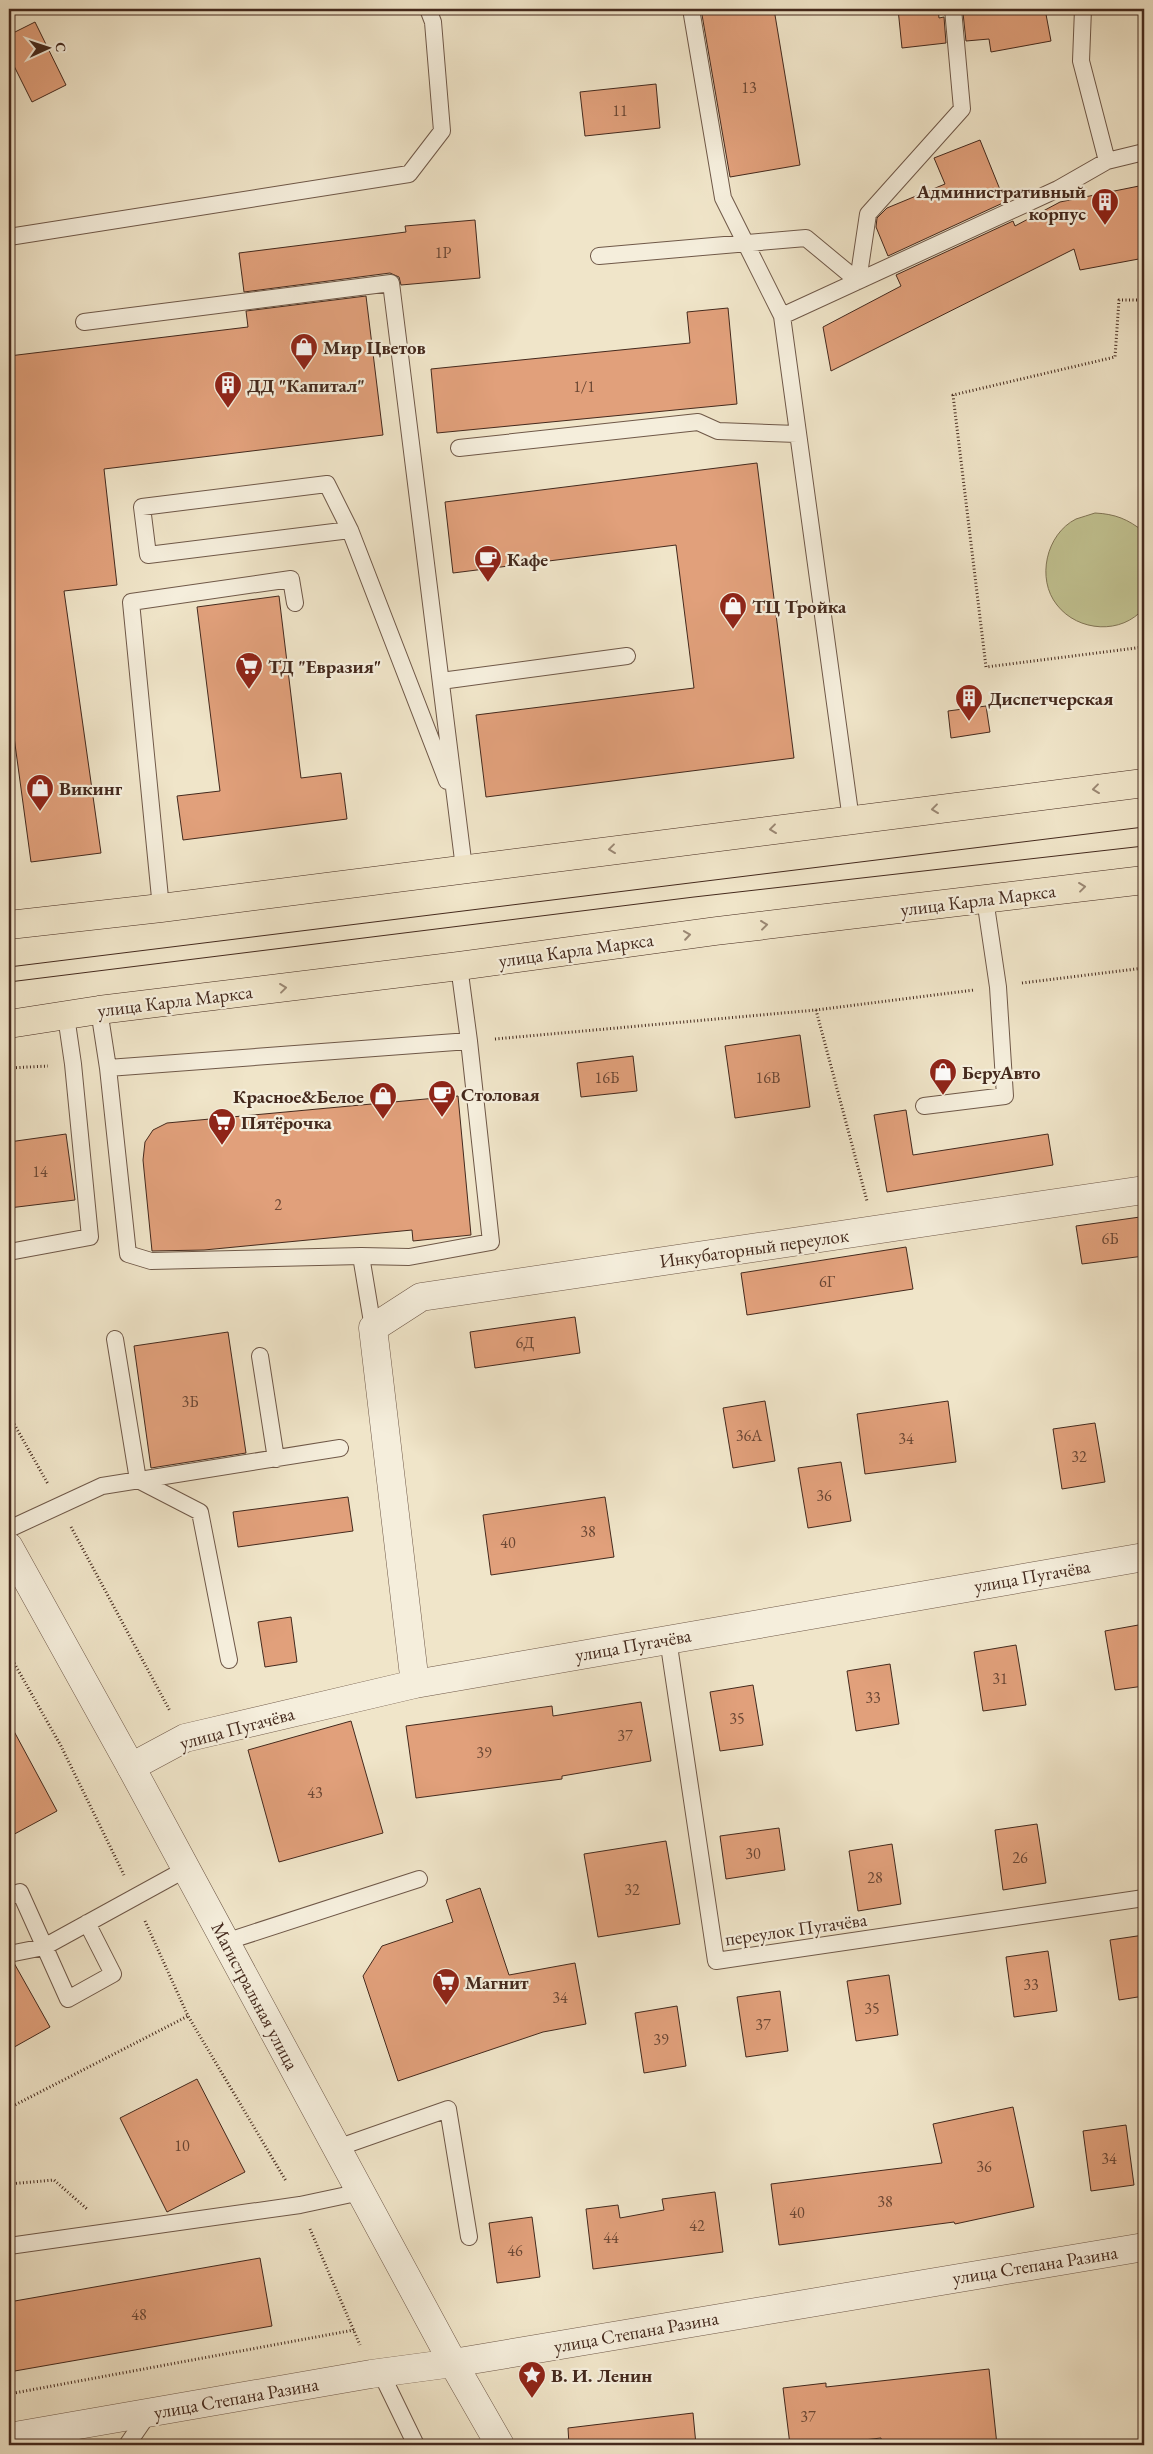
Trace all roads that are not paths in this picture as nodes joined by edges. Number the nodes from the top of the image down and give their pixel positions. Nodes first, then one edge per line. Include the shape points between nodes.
1 (428, 9) edge
2 (690, 9) edge
3 (953, 9) edge
4 (1083, 9) edge
5 (1144, 152) edge
6 (1107, 161) junction
7 (9, 237) edge
8 (745, 244) junction
9 (599, 256) dead end
10 (858, 281) junction
11 (782, 316) junction
12 (84, 322) dead end
13 (797, 434) junction
14 (459, 448) dead end
15 (350, 530) junction
16 (295, 603) dead end
17 (627, 656) dead end
18 (441, 681) junction
19 (1144, 783) edge
20 (456, 804) junction
21 (851, 820) junction
22 (464, 868) junction
23 (1144, 880) edge
24 (985, 899) junction
25 (161, 908) junction
26 (9, 925) edge
27 (459, 966) junction
28 (99, 1010) junction
29 (66, 1016) junction
30 (9, 1024) edge
31 (470, 1041) junction
32 (108, 1068) junction
33 (924, 1106) dead end
34 (1144, 1190) edge
35 (9, 1252) edge
36 (361, 1256) junction
37 (373, 1328) junction
38 (115, 1339) dead end
39 (260, 1356) dead end
40 (340, 1448) dead end
41 (276, 1458) junction
42 (138, 1480) junction
43 (9, 1529) edge
44 (9, 1546) edge
45 (1144, 1557) edge
46 (668, 1639) junction
47 (229, 1660) dead end
48 (415, 1684) junction
49 (131, 1767) junction
50 (186, 1869) junction
51 (419, 1879) dead end
52 (9, 1896) edge
53 (1144, 1898) edge
54 (87, 1923) junction
55 (225, 1942) junction
56 (44, 1947) junction
57 (9, 1954) edge
58 (337, 2148) junction
59 (361, 2192) junction
60 (469, 2237) dead end
61 (9, 2246) edge
62 (1144, 2247) edge
63 (453, 2363) junction
64 (376, 2374) junction
65 (149, 2413) junction
66 (9, 2437) edge
67 (127, 2445) edge
68 (416, 2445) edge
69 (500, 2445) edge

1 - 7 lane via 433,22 442,131 409,174
2 - 8 lane via 723,198
3 - 10 lane via 962,109 868,214
4 - 6 lane via 1082,61
5 - 6 lane
6 - 10 lane via 1058,190
8 - 9 lane
8 - 10 lane via 806,238
8 - 11 lane
10 - 11 lane
11 - 13 lane
12 - 18 lane via 391,283
13 - 14 lane via 718,431 698,422
13 - 21 lane
15 - 15 lane via 327,484 142,507 148,555
15 - 20 lane
16 - 25 lane via 291,579 131,602
17 - 18 lane
18 - 20 lane
19 -> 21 main road
20 - 22 lane
21 -> 22 main road
22 - 25 main road
24 -> 23 main road, улица Карла Маркса
27 -> 24 main road, улица Карла Маркса via 706,932
24 - 33 lane via 998,986 1005,1096
25 - 26 main road
28 -> 27 main road, улица Карла Маркса
27 - 31 lane
28 - 29 main road, улица Карла Маркса
28 - 32 lane
29 - 30 main road, улица Карла Маркса
29 - 35 lane via 90,1237
31 - 32 lane
31 - 36 lane via 491,1242 408,1257
32 - 36 lane via 128,1254 151,1261
34 - 37 street, Инкубаторный переулок via 421,1297
36 - 37 lane
37 - 48 street
38 - 42 lane
39 - 41 lane
40 - 41 lane
41 - 42 lane
42 - 43 lane via 102,1486
42 - 47 lane via 200,1512
44 - 49 street, Магистральная улица
45 - 46 street, улица Пугачёва
46 - 48 street, улица Пугачёва
46 - 53 lane, переулок Пугачёва via 716,1961
48 - 49 street, улица Пугачёва via 185,1738
49 - 50 street, Магистральная улица
50 - 54 lane
50 - 55 street, Магистральная улица
51 - 55 lane
52 - 56 lane via 20,1892
54 - 56 lane
54 - 56 lane via 112,1974 68,1999
55 - 58 street, Магистральная улица
56 - 57 lane
58 - 59 street, Магистральная улица
58 - 60 lane via 448,2109
59 - 61 lane via 300,2206
59 - 63 street, Магистральная улица
62 - 63 street, улица Степана Разина
63 - 64 street, улица Степана Разина
63 - 69 street, Магистральная улица
64 - 65 street, улица Степана Разина
64 - 68 lane
65 - 66 street, улица Степана Разина
65 - 67 lane

